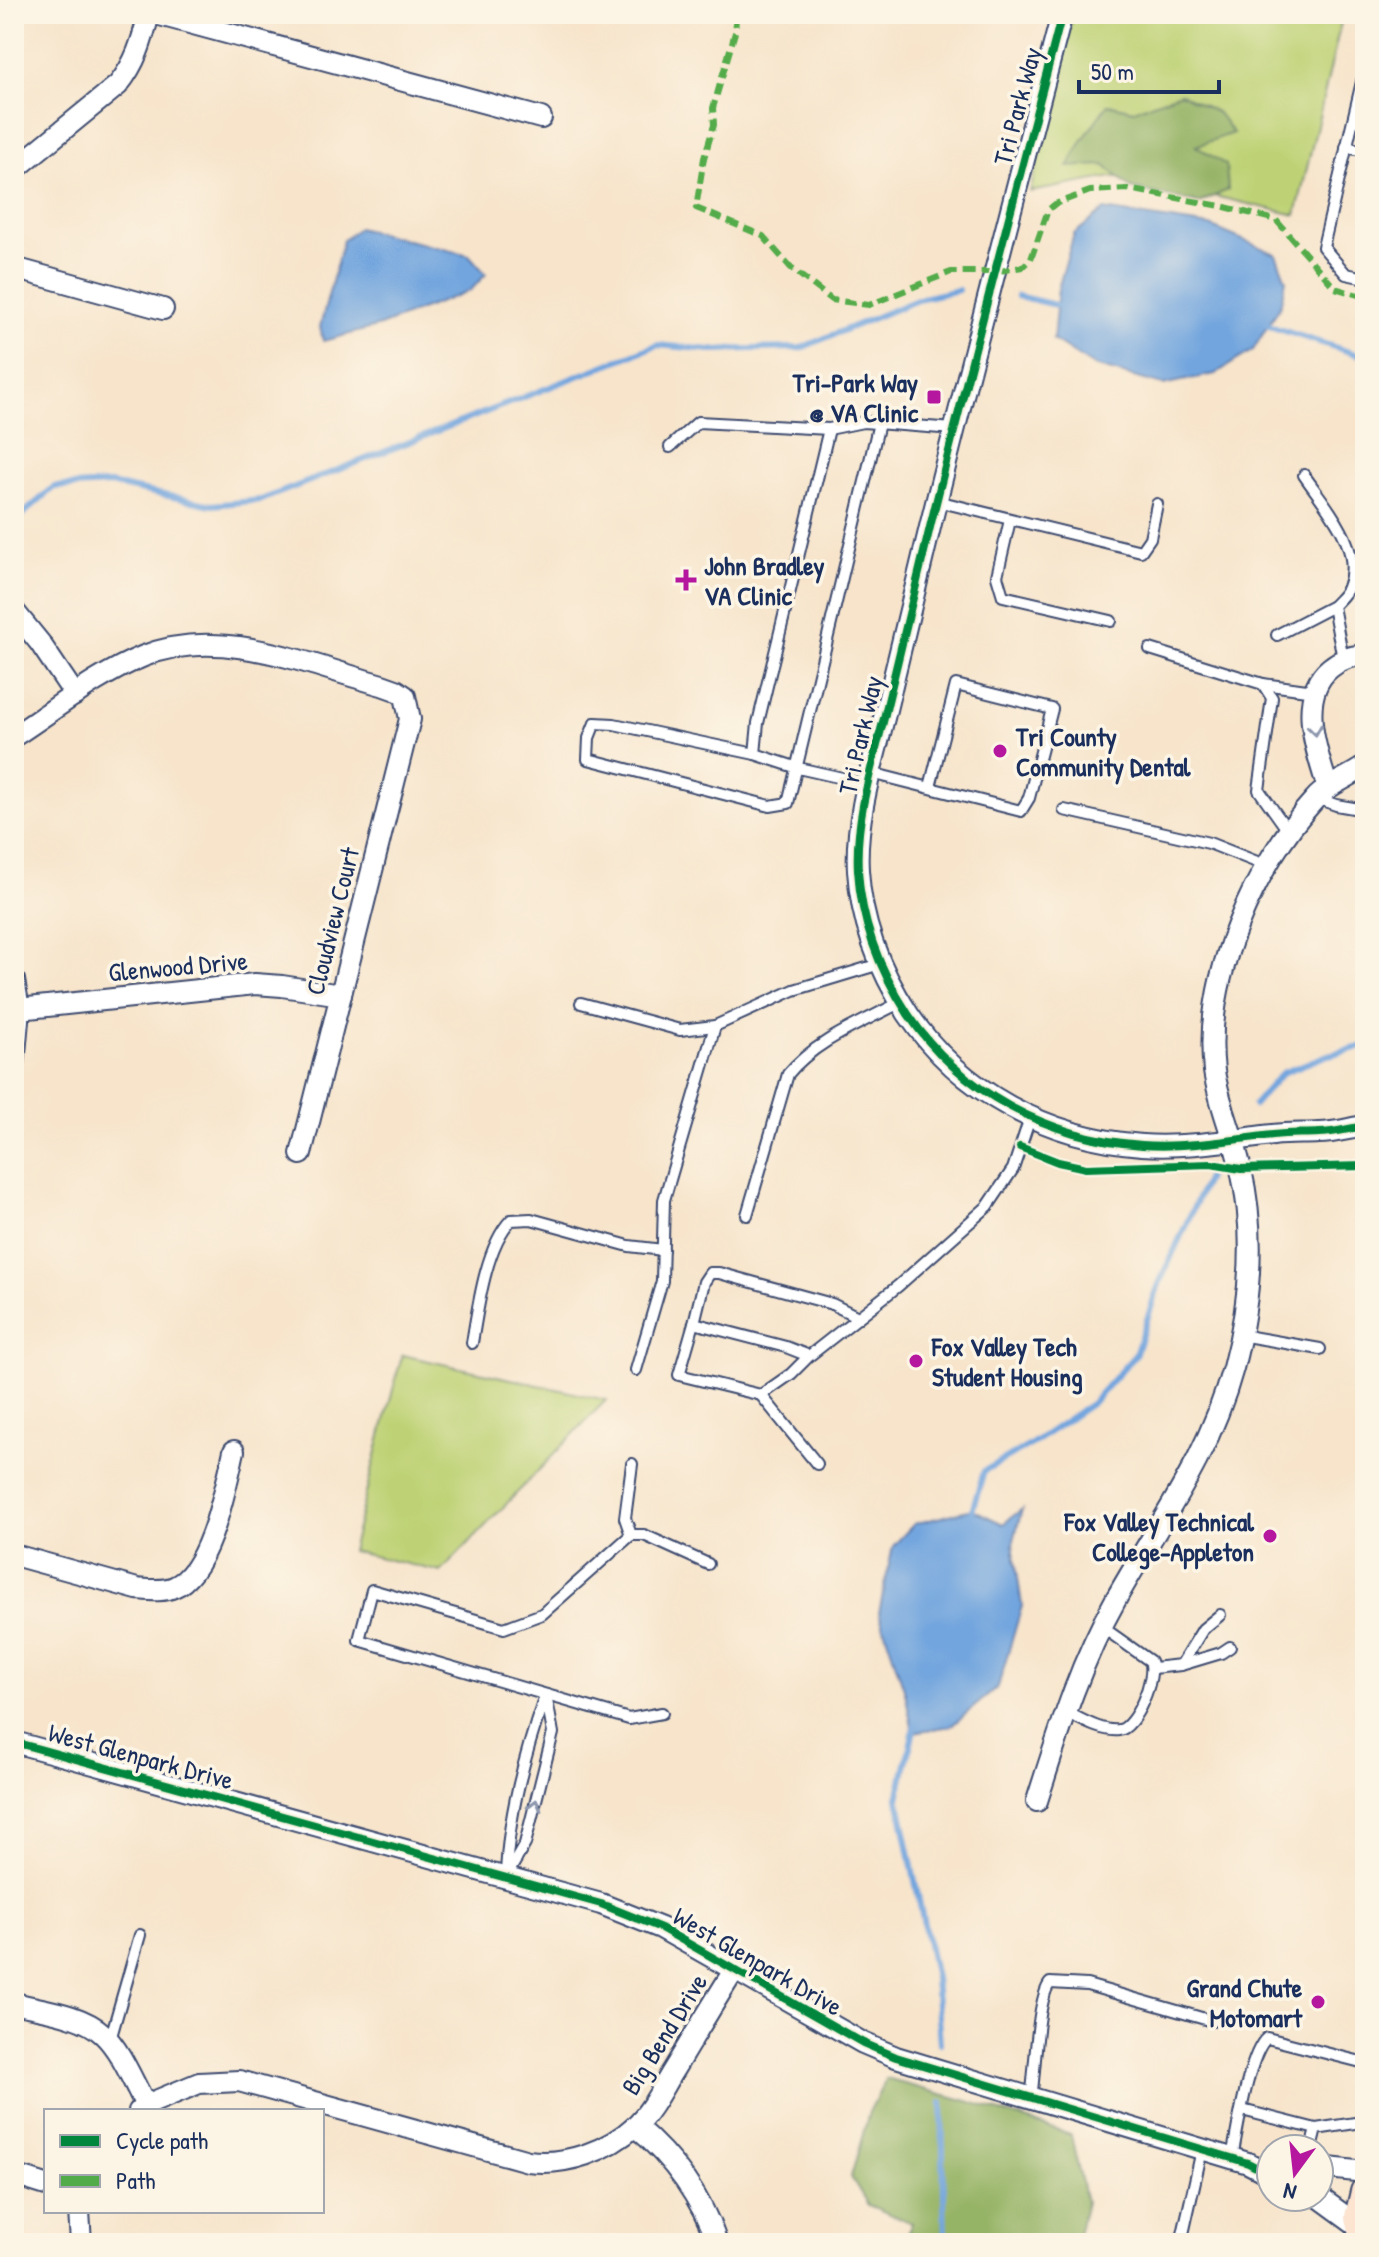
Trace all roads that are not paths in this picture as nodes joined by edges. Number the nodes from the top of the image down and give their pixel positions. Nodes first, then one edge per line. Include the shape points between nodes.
1 (149, 14) edge
2 (156, 14) edge
3 (1062, 14) edge
4 (1365, 69) edge
5 (541, 118) dead end
6 (1346, 147) junction
7 (1365, 151) edge
8 (14, 170) edge
9 (14, 268) edge
10 (1365, 278) edge
11 (163, 309) dead end
12 (879, 423) junction
13 (829, 429) junction
14 (954, 429) junction
15 (670, 447) dead end
16 (1304, 475) dead end
17 (937, 501) junction
18 (1157, 504) dead end
19 (1010, 520) junction
20 (1333, 606) junction
21 (14, 611) edge
22 (1111, 621) dead end
23 (1277, 635) dead end
24 (1150, 649) dead end
25 (1365, 656) edge
26 (1343, 659) junction
27 (1263, 684) junction
28 (1314, 691) junction
29 (75, 695) junction
30 (14, 736) edge
31 (755, 754) junction
32 (1365, 766) edge
33 (798, 768) junction
34 (870, 778) junction
35 (930, 787) junction
36 (1322, 793) junction
37 (1064, 810) dead end
38 (1365, 810) edge
39 (1289, 832) junction
40 (1267, 866) junction
41 (880, 964) junction
42 (14, 980) edge
43 (341, 995) junction
44 (901, 1002) junction
45 (581, 1003) dead end
46 (19, 1009) junction
47 (715, 1026) junction
48 (14, 1065) edge
49 (1030, 1118) junction
50 (1365, 1126) edge
51 (1324, 1133) junction
52 (1232, 1140) junction
53 (1365, 1142) edge
54 (301, 1154) dead end
55 (747, 1215) dead end
56 (663, 1250) junction
57 (858, 1317) junction
58 (694, 1323) junction
59 (1240, 1335) junction
60 (472, 1343) dead end
61 (1320, 1349) dead end
62 (809, 1356) junction
63 (636, 1370) dead end
64 (761, 1395) junction
65 (234, 1451) dead end
66 (632, 1464) dead end
67 (817, 1464) dead end
68 (631, 1535) junction
69 (14, 1555) edge
70 (708, 1564) dead end
71 (1220, 1615) dead end
72 (1102, 1627) junction
73 (1230, 1647) dead end
74 (1181, 1665) junction
75 (1153, 1668) junction
76 (546, 1695) junction
77 (1066, 1712) junction
78 (662, 1713) dead end
79 (14, 1742) edge
80 (1037, 1801) dead end
81 (506, 1877) junction
82 (140, 1935) dead end
83 (735, 1969) junction
84 (14, 2003) edge
85 (1212, 2021) dead end
86 (110, 2042) junction
87 (1365, 2063) edge
88 (1031, 2099) junction
89 (143, 2108) edge
90 (1242, 2110) junction
91 (1365, 2118) edge
92 (635, 2126) junction
93 (1316, 2129) junction
94 (1315, 2133) edge
95 (1202, 2150) junction
96 (1240, 2160) junction
97 (1255, 2161) edge
98 (1255, 2167) edge
99 (1335, 2169) edge
100 (1365, 2172) edge
101 (14, 2175) edge
102 (44, 2184) edge
103 (1365, 2192) edge
104 (1335, 2212) edge
105 (79, 2213) edge
106 (1363, 2237) edge
107 (81, 2243) edge
108 (717, 2243) edge
109 (1181, 2243) edge

1 - 8 street via 139,54 118,85
2 - 5 street
3 - 14 street, Tri Park Way
4 - 6 lane
6 - 7 lane
6 - 10 lane via 1323,247 1346,274
9 - 11 street
12 - 13 lane
12 - 14 lane
12 - 33 lane
13 - 15 lane via 698,422
13 - 31 lane
14 - 17 street, Tri Park Way
16 - 20 lane via 1348,547 1348,590
17 - 19 lane
17 - 34 street, Tri Park Way
18 - 19 lane via 1150,538 1141,551
19 - 22 lane via 997,576 1003,596
20 - 23 lane
20 - 26 lane
21 - 29 street
24 - 27 lane
25 - 26 street
26 - 28 street via 1322,675
27 - 28 lane
27 - 39 lane via 1272,698 1259,790
28 -> 36 street
29 - 30 street
29 - 43 street, Cloudview Court via 145,656 217,645 382,685 407,701 410,719
31 - 33 lane
31 - 33 lane via 595,723 588,759 770,806 788,803
32 - 36 street
33 - 34 lane
34 - 35 lane
34 - 41 street, Tri Park Way via 858,869 864,913
35 - 35 lane via 1021,811 1052,709 956,685
36 - 38 lane via 1336,805
36 - 39 street
37 - 40 lane via 1209,843
39 - 40 street
40 - 52 street via 1243,913 1217,1002 1214,1066
41 - 44 street, Tri Park Way
41 - 47 lane via 794,990
42 - 46 street
43 - 46 street, Glenwood Drive via 255,984
43 - 54 street, Cloudview Court
44 - 49 street, Tri Park Way via 951,1066
44 - 55 lane via 829,1040 801,1058 788,1074
45 - 47 lane via 680,1030
46 - 48 street
47 - 56 lane via 664,1200
49 - 52 street, Tri Park Way via 1095,1138 1142,1145
49 - 57 lane via 1013,1169 988,1206
50 - 51 street, Tri Park Way
51 - 52 street, Tri Park Way
51 - 53 street, Tri Park Way
52 - 59 street via 1250,1245
56 - 60 lane via 531,1219 511,1220 500,1231
56 - 63 lane via 662,1281
57 - 58 lane via 832,1304 710,1273
57 - 62 lane
58 - 62 lane
58 - 64 lane via 679,1375
59 - 61 lane
59 - 72 street via 1202,1454
62 - 64 lane
64 - 67 lane
65 - 69 street via 205,1550 197,1567 175,1587 137,1589
66 - 68 lane via 625,1518
68 - 70 lane via 644,1535
68 - 76 lane via 542,1614 504,1628 372,1590 359,1640
71 - 74 lane via 1203,1629
72 - 75 lane
72 - 77 street
73 - 74 lane
74 - 75 lane
75 - 77 lane via 1131,1724 1122,1730
76 - 78 lane via 629,1719
76 - 81 lane via 507,1838
81 -> 76 lane via 525,1844 553,1733
77 - 80 street
79 - 81 street, West Glenpark Drive
81 - 83 street, West Glenpark Drive via 632,1915
82 - 86 lane
83 - 88 street, West Glenpark Drive via 874,2048
83 - 92 street, Big Bend Drive
84 - 86 street via 92,2026
85 - 88 lane via 1087,1985 1050,1983 1044,1989
86 - 89 street
87 - 90 lane via 1267,2038 1253,2060
88 - 95 street, West Glenpark Drive
89 - 92 street via 199,2083 239,2081 547,2164 594,2152
90 - 93 lane
90 - 96 lane
91 - 93 lane
92 - 108 street via 690,2187
93 - 94 lane
95 - 96 street, West Glenpark Drive
95 - 109 lane
96 - 97 street, West Glenpark Drive
96 - 98 street, West Glenpark Drive
99 - 100 street
101 - 102 street
103 - 106 main road via 1360,2206
104 - 106 street
105 - 107 street

